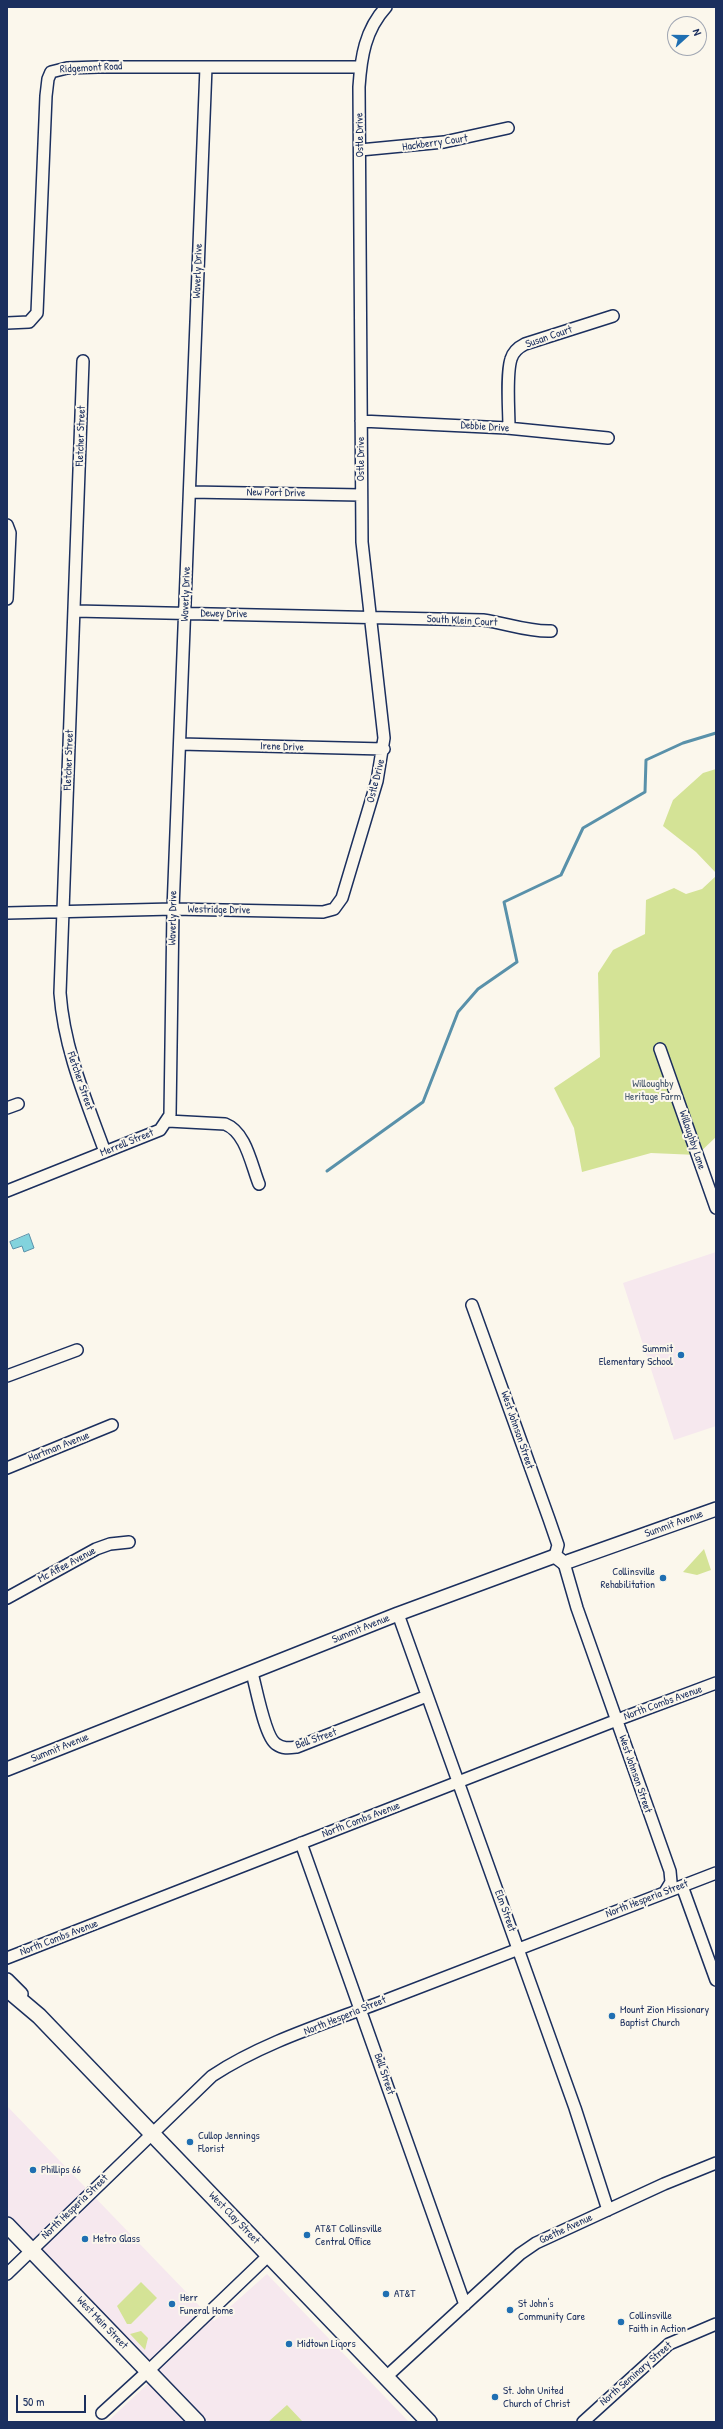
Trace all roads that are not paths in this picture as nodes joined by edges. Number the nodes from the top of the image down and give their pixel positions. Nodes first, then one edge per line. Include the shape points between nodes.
1 (386, 7) edge
2 (206, 67) junction
3 (360, 67) junction
4 (508, 128) dead end
5 (360, 150) junction
6 (613, 316) dead end
7 (7, 323) edge
8 (83, 361) dead end
9 (361, 421) junction
10 (509, 428) junction
11 (608, 438) dead end
12 (190, 492) junction
13 (361, 495) junction
14 (7, 524) edge
15 (7, 599) edge
16 (75, 611) junction
17 (185, 613) junction
18 (372, 617) junction
19 (551, 631) dead end
20 (180, 744) junction
21 (384, 749) junction
22 (173, 909) junction
23 (334, 909) joint
24 (62, 912) junction
25 (7, 913) edge
26 (660, 1049) dead end
27 (18, 1104) dead end
28 (7, 1108) edge
29 (168, 1121) junction
30 (105, 1152) junction
31 (259, 1184) dead end
32 (7, 1190) edge
33 (716, 1208) edge
34 (472, 1305) dead end
35 (77, 1350) dead end
36 (7, 1376) edge
37 (112, 1425) dead end
38 (7, 1468) edge
39 (716, 1508) edge
40 (129, 1542) dead end
41 (560, 1560) junction
42 (7, 1598) edge
43 (398, 1614) junction
44 (252, 1672) junction
45 (716, 1683) edge
46 (427, 1696) junction
47 (617, 1720) junction
48 (8, 1765) edge
49 (459, 1782) junction
50 (301, 1843) junction
51 (716, 1873) edge
52 (682, 1886) junction
53 (665, 1892) junction
54 (519, 1949) junction
55 (7, 1958) edge
56 (7, 1980) edge
57 (716, 1980) edge
58 (7, 1989) edge
59 (361, 2010) junction
60 (39, 2016) junction
61 (152, 2133) junction
62 (716, 2164) edge
63 (608, 2210) junction
64 (7, 2225) edge
65 (31, 2250) junction
66 (269, 2255) junction
67 (7, 2274) edge
68 (465, 2305) junction
69 (716, 2324) edge
70 (148, 2371) junction
71 (386, 2377) junction
72 (102, 2413) dead end
73 (197, 2422) edge
74 (429, 2422) edge
75 (583, 2422) edge

1 - 3 street, Ostle Drive via 371,26
2 - 3 street, Ridgemont Road
2 - 7 street, Ridgemont Road via 98,67 59,69 49,75 37,314 29,322
2 - 12 street, Waverly Drive
3 - 5 street, Ostle Drive
4 - 5 street, Hackberry Court via 444,142
5 - 9 street, Ostle Drive
6 - 10 street, Susan Court via 525,344 514,352 510,369
8 - 16 street, Fletcher Street
9 - 10 street, Debbie Drive
9 - 13 street, Ostle Drive
10 - 11 street, Debbie Drive
12 - 13 street, New Port Drive
12 - 17 street, Waverly Drive
13 - 18 street, Ostle Drive via 362,542
14 - 15 street via 10,533
16 - 17 street, Dewey Drive
16 - 24 street, Fletcher Street
17 - 18 street, Dewey Drive
17 - 20 street, Waverly Drive
18 - 19 street, South Klein Court via 483,620 536,632
18 - 21 street, Ostle Drive via 383,712
20 - 21 street, Irene Drive
20 - 22 street, Waverly Drive
21 - 23 street, Ostle Drive via 342,898
22 - 23 street, Westridge Drive via 311,912
22 - 24 street, Westridge Drive
22 - 29 street, Waverly Drive
24 - 25 street, Westridge Drive
24 - 30 street, Fletcher Street via 60,993 66,1037
26 - 33 street, Willoughby Lane
27 - 28 street
29 - 30 street, Merrell Street via 160,1130
29 - 31 street via 225,1124 232,1127 241,1136
30 - 32 street, Merrell Street
34 - 41 street, West Johnson Street via 558,1545
35 - 36 street
37 - 38 street, Hartman Avenue
39 - 41 street, Summit Avenue
40 - 42 street, Mc Affee Avenue via 96,1549
41 - 43 street, Summit Avenue
41 - 47 street, West Johnson Street
43 - 44 street, Summit Avenue
43 - 46 street, Elm Street
44 - 46 street, Bell Street via 274,1743 285,1748 297,1747
44 - 48 street, Summit Avenue
45 - 47 street, North Combs Avenue
46 - 49 street, Elm Street
47 - 49 street, North Combs Avenue
47 - 53 street, West Johnson Street via 670,1871 671,1882
49 - 50 street, North Combs Avenue
49 - 54 street, Elm Street
50 - 55 street, North Combs Avenue
50 - 59 street, Bell Street
51 - 52 street, North Hesperia Street
52 - 53 street, North Hesperia Street
52 - 57 street
53 - 54 street, North Hesperia Street
54 - 59 street, North Hesperia Street
54 - 63 street, Elm Street via 576,2108
56 - 60 street, West Clay Street
58 - 60 main road, West Clay Street
59 - 61 street, North Hesperia Street via 249,2054 230,2064 212,2076
59 - 68 street, Bell Street
60 - 61 main road, West Clay Street
61 - 65 street, North Hesperia Street
61 - 66 main road, West Clay Street
62 - 63 street, Goethe Avenue
63 - 68 street, Goethe Avenue via 536,2243 520,2254
64 - 65 main road, West Main Street
65 - 67 street, North Hesperia Street
65 - 70 main road, West Main Street
66 - 70 street
66 - 71 main road, West Clay Street
68 - 71 street, Goethe Avenue
69 - 75 street, North Seminary Street via 669,2344
70 - 72 street
70 - 73 main road, West Main Street
71 - 74 main road, West Clay Street

